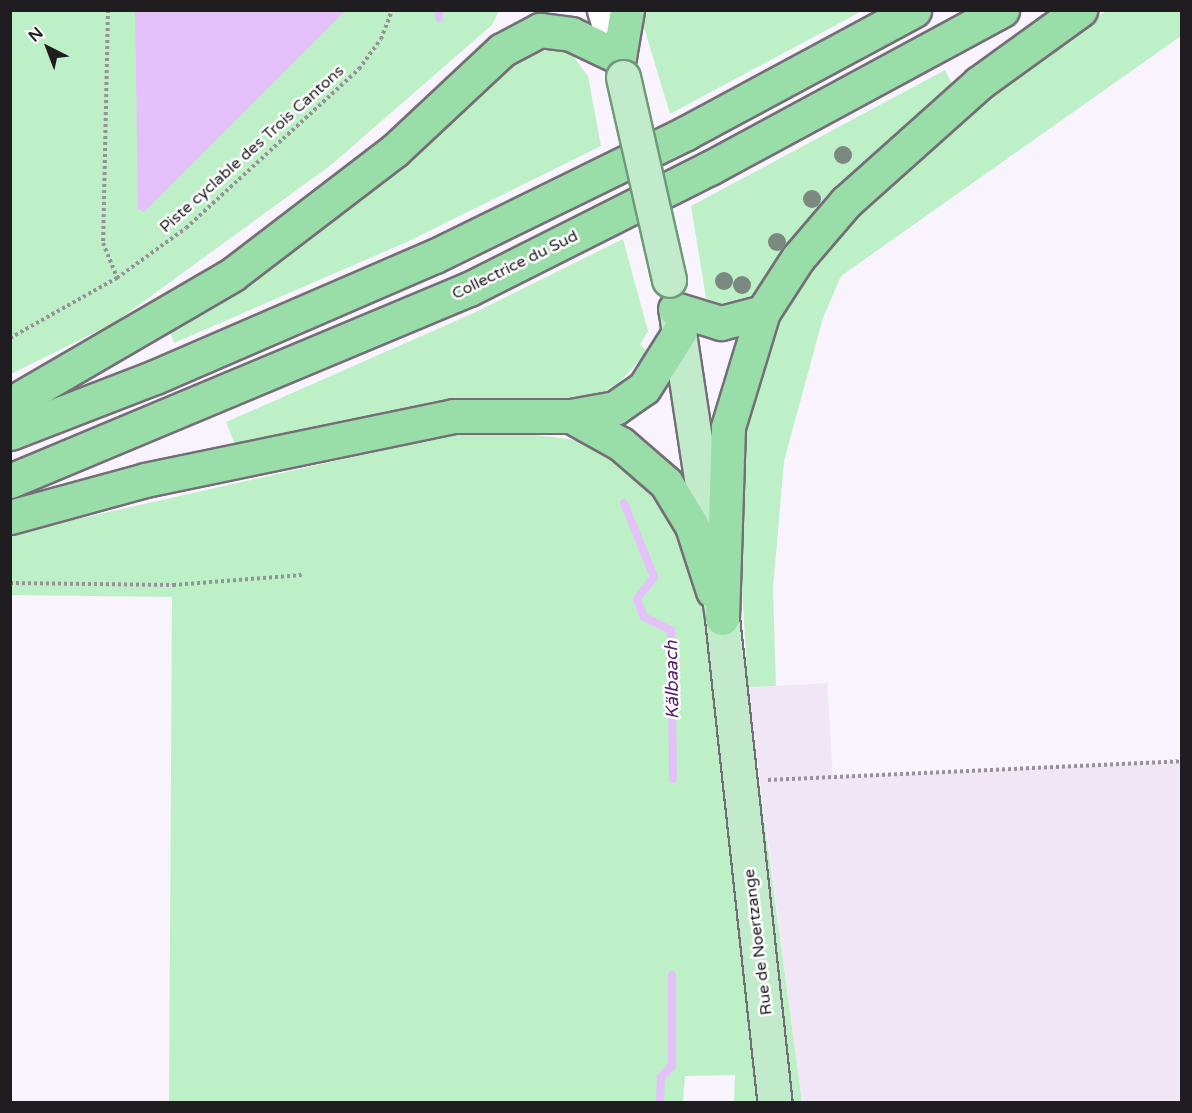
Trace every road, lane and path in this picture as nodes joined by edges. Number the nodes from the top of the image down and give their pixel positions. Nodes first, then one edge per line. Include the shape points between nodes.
1 (108, 10) edge
2 (393, 10) edge
3 (523, 10) edge
4 (604, 10) edge
5 (627, 10) edge
6 (914, 10) edge
7 (1002, 10) edge
8 (1080, 10) edge
9 (502, 50) junction
10 (621, 67) junction
11 (117, 278) junction
12 (675, 306) junction
13 (764, 312) junction
14 (10, 338) edge
15 (10, 404) edge
16 (571, 416) junction
17 (10, 433) edge
18 (10, 481) edge
19 (10, 517) edge
20 (302, 575) dead end
21 (10, 583) edge
22 (722, 618) junction
23 (1182, 761) edge
24 (749, 781) junction
25 (775, 1102) edge

1 - 11 path via 104,243
2 - 11 path, Piste cyclable des Trois Cantons via 381,39 359,69 186,228
3 - 9 highway
4 - 10 main road
5 - 10 highway
6 - 17 highway via 686,133 435,256 155,377
7 - 18 highway, Collectrice du Sud via 710,168 469,289
8 - 13 highway via 979,83 862,187 798,258
9 - 10 highway via 540,30 571,34
9 - 15 highway via 394,151 233,274
10 - 12 main road, Rue de Noertzange, bridge
11 - 14 path, Piste cyclable des Trois Cantons
12 - 13 highway via 721,323
12 - 16 highway via 644,388 615,408
12 - 22 main road, Rue de Noertzange
13 - 22 highway via 728,427
16 - 19 highway via 454,416 145,480
16 - 22 highway via 621,444 666,483 692,526
20 - 21 path via 173,585
22 - 24 main road, Rue de Noertzange
23 - 24 path
24 - 25 main road, Rue de Noertzange

